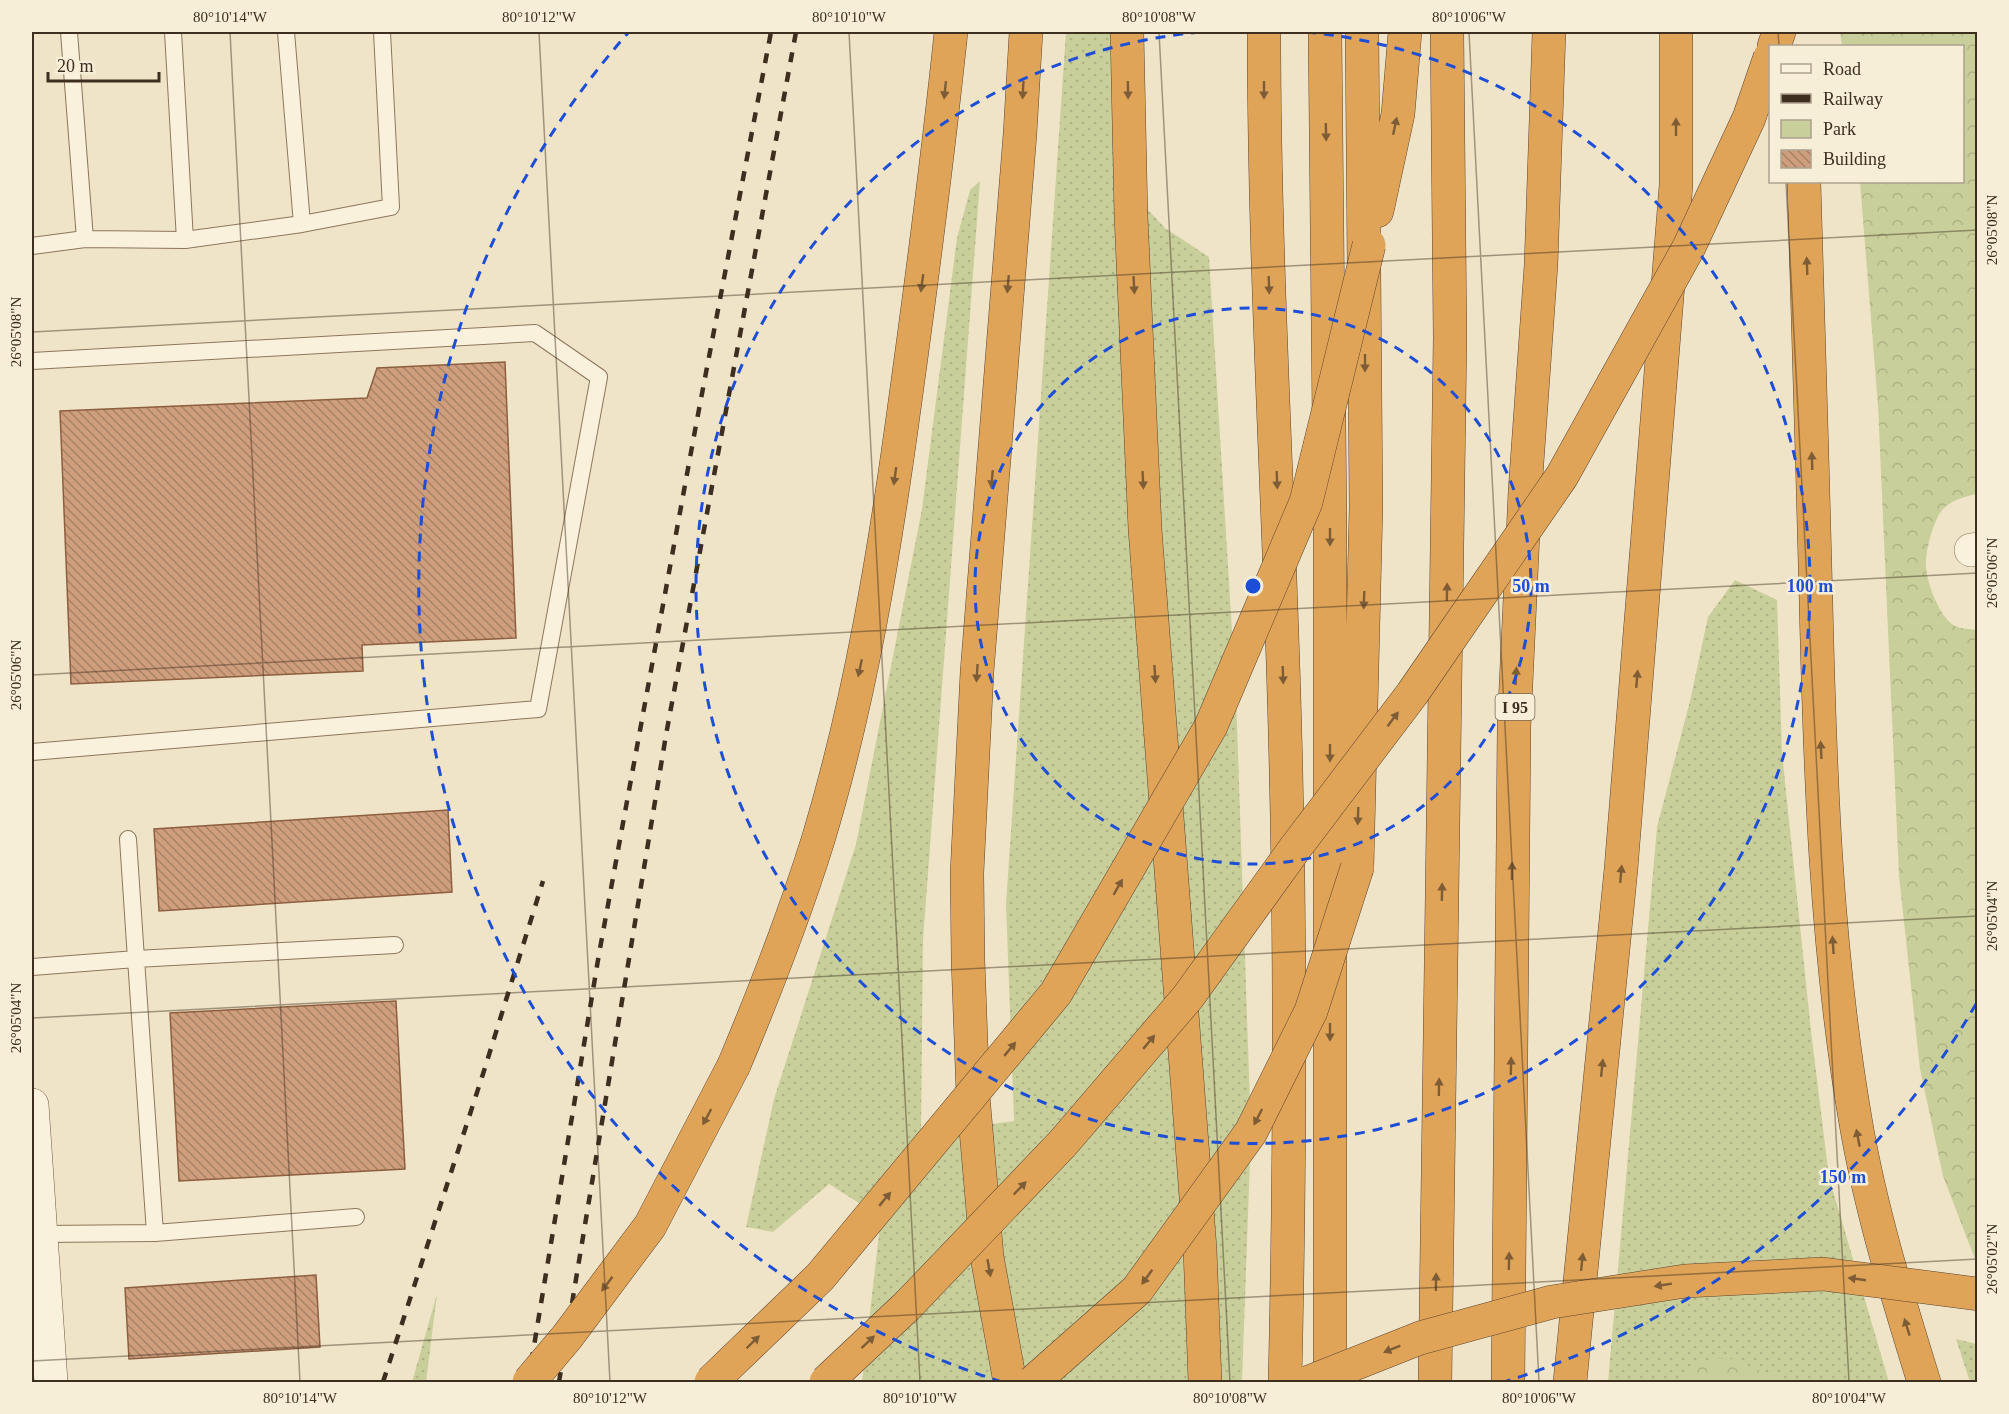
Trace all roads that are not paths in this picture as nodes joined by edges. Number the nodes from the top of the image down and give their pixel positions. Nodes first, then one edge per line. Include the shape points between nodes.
1 (69, 32) edge
2 (173, 32) edge
3 (286, 32) edge
4 (382, 32) edge
5 (951, 32) edge
6 (1026, 32) edge
7 (1127, 32) edge
8 (1264, 32) edge
9 (1325, 32) edge
10 (1362, 32) edge
11 (1405, 32) edge
12 (1447, 32) edge
13 (1549, 32) edge
14 (1676, 32) edge
15 (1769, 60) edge
16 (1804, 183) edge
17 (303, 224) junction
18 (85, 239) junction
19 (184, 240) junction
20 (32, 246) edge
21 (32, 361) edge
22 (32, 752) edge
23 (128, 839) dead end
24 (395, 945) dead end
25 (136, 959) junction
26 (32, 967) edge
27 (32, 1104) edge
28 (356, 1217) dead end
29 (155, 1233) junction
30 (42, 1234) junction
31 (1977, 1294) edge
32 (51, 1383) edge
33 (529, 1383) edge
34 (711, 1383) edge
35 (826, 1383) edge
36 (1010, 1383) edge
37 (1033, 1383) edge
38 (1205, 1383) edge
39 (1285, 1383) edge
40 (1309, 1383) edge
41 (1330, 1383) edge
42 (1435, 1383) edge
43 (1508, 1383) edge
44 (1570, 1383) edge
45 (1924, 1383) edge

1 - 18 lane
2 - 19 lane
3 - 17 lane
4 - 17 lane via 391,207
5 -> 33 highway, bridge via 922,281 887,526 866,641 815,848 777,961 734,1065 650,1226
6 -> 36 highway via 984,572 967,873 977,1147 987,1257
7 -> 38 highway via 1145,529 1200,1249
8 -> 39 highway via 1264,144 1285,732 1290,1001
9 -> 41 highway via 1330,508
10 -> 37 highway, bridge via 1366,507 1357,868 1311,1011 1251,1132 1137,1290
34 -> 11 highway, bridge via 820,1277 1056,993 1211,726 1306,502 1398,114
42 -> 12 highway via 1450,338
43 -> 13 highway, I 95 via 1514,727 1541,265
44 -> 14 highway via 1622,869 1677,185
35 -> 15 highway, bridge via 907,1306 1063,1143 1188,997 1412,694 1568,466 1689,247 1749,118
45 -> 16 highway via 1866,1180 1836,980 1819,727
17 - 19 lane
18 - 19 lane
18 - 20 lane
21 - 22 lane via 535,333 599,378 538,709
23 - 25 lane
24 - 25 lane
25 - 26 lane
25 - 29 lane
27 - 30 street
28 - 29 lane
29 - 30 lane
30 - 32 street
31 -> 40 highway, bridge via 1823,1274 1685,1281 1552,1302 1431,1335

